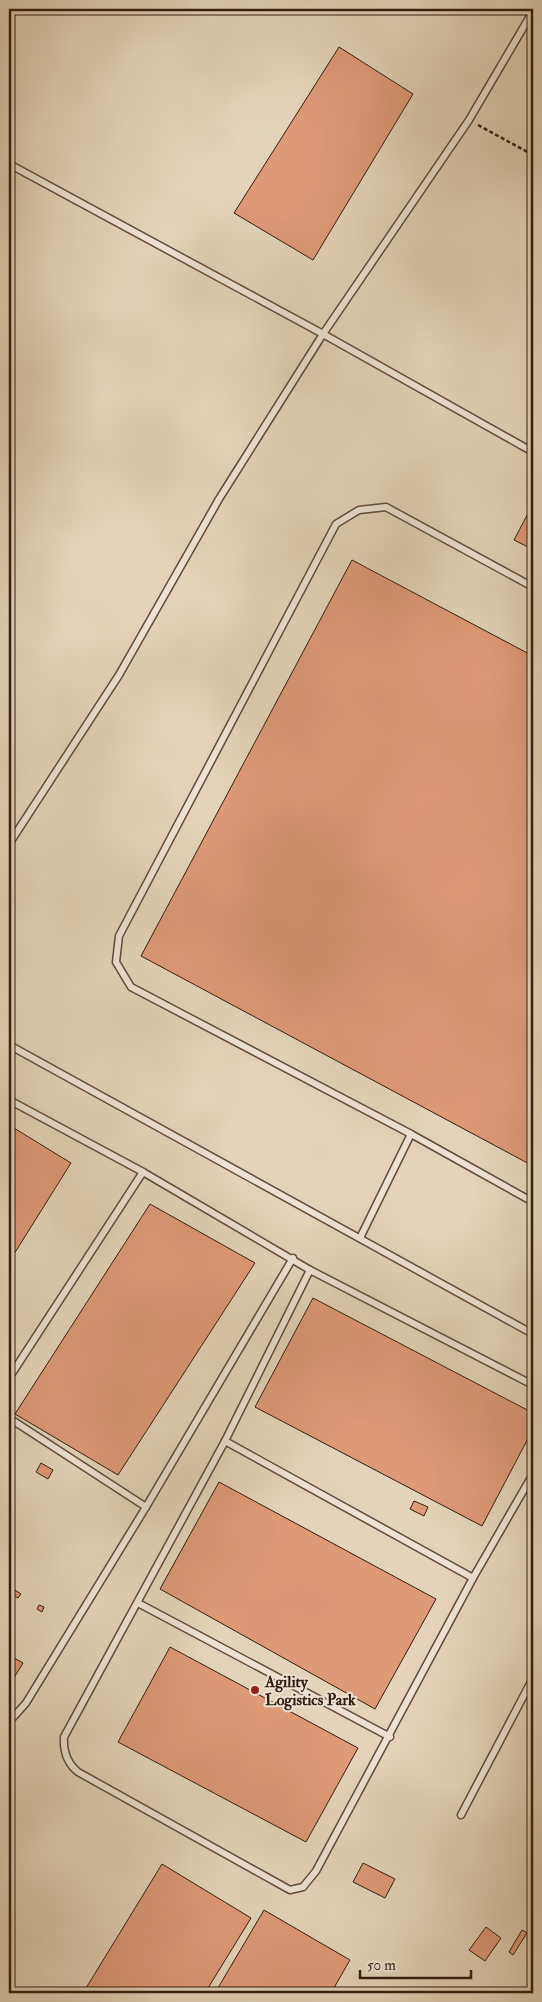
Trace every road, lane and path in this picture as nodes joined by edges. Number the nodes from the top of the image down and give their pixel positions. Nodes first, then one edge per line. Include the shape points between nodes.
1 (533, 11) edge
2 (469, 120) junction
3 (533, 156) edge
4 (9, 164) edge
5 (324, 334) junction
6 (533, 452) edge
7 (533, 587) edge
8 (9, 844) edge
9 (9, 1045) edge
10 (9, 1100) edge
11 (411, 1134) junction
12 (143, 1172) junction
13 (533, 1202) edge
14 (360, 1238) junction
15 (293, 1258) junction
16 (310, 1270) junction
17 (533, 1334) edge
18 (9, 1378) edge
19 (533, 1385) edge
20 (9, 1418) edge
21 (225, 1442) junction
22 (533, 1474) edge
23 (146, 1506) junction
24 (473, 1578) junction
25 (138, 1603) junction
26 (533, 1678) edge
27 (9, 1722) edge
28 (390, 1737) junction
29 (461, 1816) dead end

1 - 2 lane
2 - 3 path
2 - 5 lane
4 - 5 lane
5 - 6 lane
5 - 8 lane via 219,499 119,675
7 - 11 lane via 386,507 359,510 336,524 119,936 116,962 131,987
9 - 14 lane
10 - 12 lane
11 - 13 lane
11 - 14 lane
12 - 15 lane
12 - 18 lane
14 - 17 lane
15 - 16 lane
15 - 23 lane
16 - 19 lane
16 - 21 lane
20 - 23 lane
21 - 24 lane
21 - 25 lane
22 - 24 lane
23 - 27 lane via 26,1703
24 - 28 lane
25 - 28 lane
25 - 28 lane via 64,1738 63,1747 69,1765 290,1890 303,1887 316,1871
26 - 29 lane

